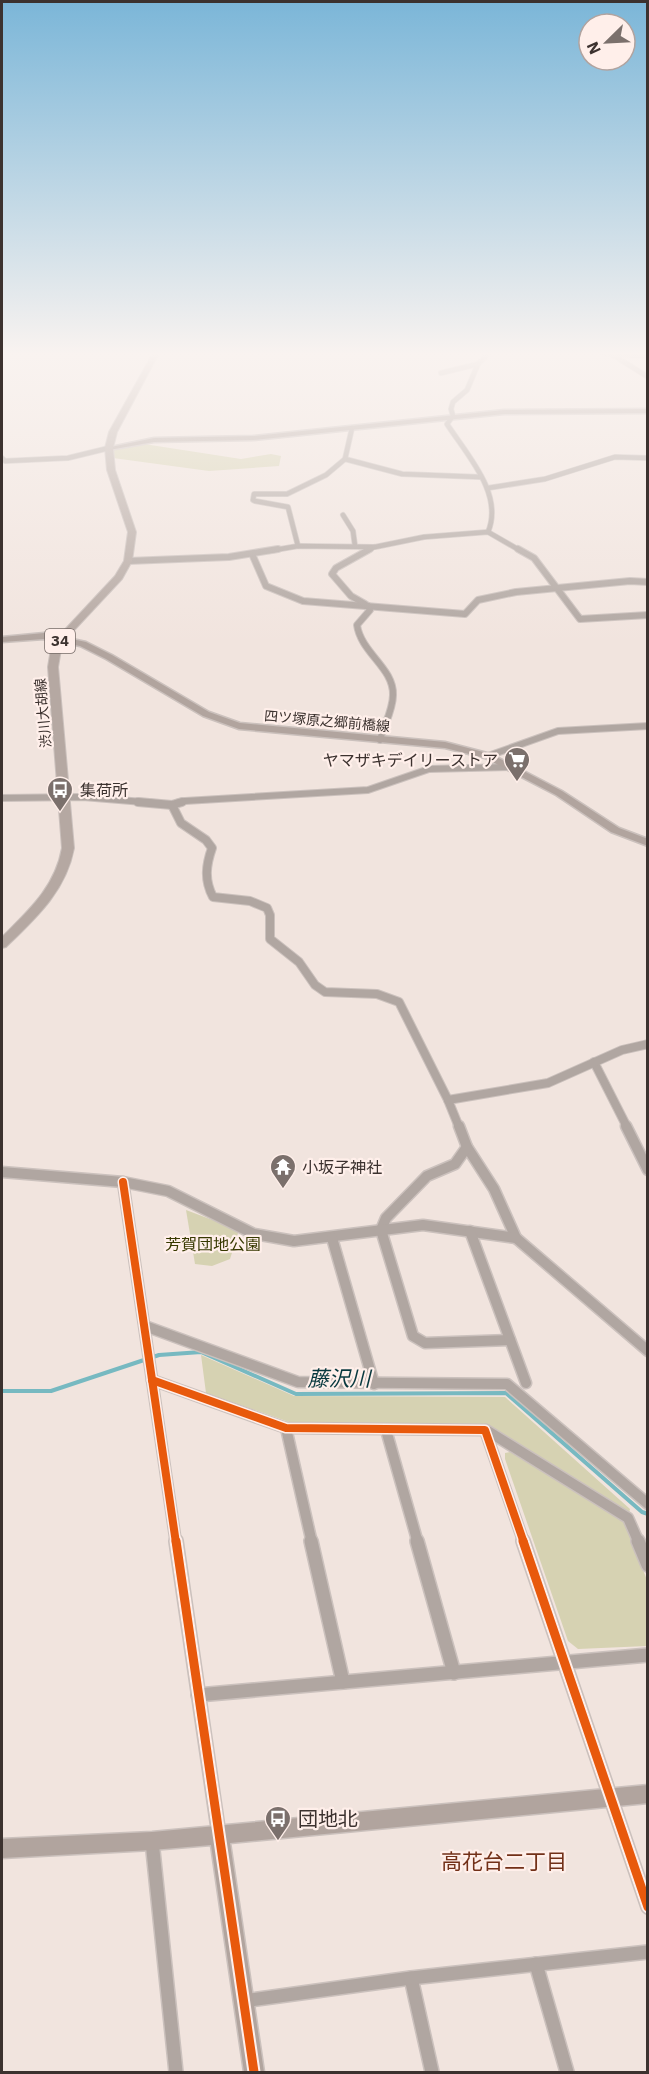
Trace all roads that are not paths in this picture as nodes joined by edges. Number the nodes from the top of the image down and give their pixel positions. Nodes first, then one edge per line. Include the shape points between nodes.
1 (102, 450) edge
2 (109, 450) edge
3 (347, 450) edge
4 (463, 450) edge
5 (2, 458) edge
6 (648, 458) edge
7 (345, 459) junction
8 (480, 477) junction
9 (488, 488) junction
10 (343, 515) dead end
11 (488, 532) junction
12 (298, 546) junction
13 (355, 546) junction
14 (375, 547) junction
15 (252, 554) junction
16 (128, 561) junction
17 (648, 582) edge
18 (556, 587) junction
19 (368, 606) junction
20 (648, 615) edge
21 (61, 639) junction
22 (2, 640) edge
23 (648, 726) edge
24 (380, 740) junction
25 (488, 756) junction
26 (512, 767) junction
27 (63, 796) junction
28 (2, 798) edge
29 (172, 805) junction
30 (648, 843) edge
31 (2, 944) edge
32 (648, 1044) edge
33 (594, 1062) junction
34 (448, 1100) junction
35 (466, 1147) junction
36 (648, 1170) edge
37 (2, 1172) edge
38 (123, 1182) junction
39 (381, 1230) junction
40 (470, 1231) junction
41 (332, 1238) junction
42 (516, 1238) junction
43 (145, 1326) junction
44 (510, 1340) junction
45 (648, 1351) edge
46 (152, 1380) junction
47 (526, 1383) dead end
48 (374, 1384) junction
49 (286, 1428) junction
50 (386, 1430) junction
51 (485, 1430) junction
52 (648, 1504) edge
53 (644, 1548) edge
54 (648, 1565) edge
55 (648, 1655) edge
56 (564, 1664) junction
57 (454, 1673) junction
58 (343, 1682) junction
59 (198, 1695) junction
60 (648, 1794) edge
61 (612, 1798) junction
62 (219, 1835) junction
63 (152, 1841) junction
64 (2, 1849) edge
65 (648, 1907) edge
66 (648, 1952) edge
67 (536, 1964) junction
68 (411, 1978) junction
69 (243, 2001) junction
70 (176, 2073) edge
71 (254, 2073) edge
72 (432, 2073) edge
73 (567, 2073) edge

1 - 5 street via 68,458
2 - 16 main road, 渋川大胡線 / 34 via 111,470 132,532
3 - 7 street
4 - 8 street
6 - 9 street via 615,457 545,479
7 - 8 street via 402,474
7 - 12 street via 326,475 287,494 254,494 255,501 288,507
8 - 9 street
9 - 11 street via 493,520
10 - 13 street via 353,531
11 - 14 street via 424,537
11 - 18 street via 534,558
12 - 13 street
12 - 15 street
13 - 14 street
14 - 19 street via 332,574 351,596
15 - 16 street
15 - 19 street via 267,586 303,601
16 - 21 main road, 渋川大胡線 / 34 via 119,577
17 - 18 street
18 - 19 street via 478,600 465,614
18 - 20 street via 580,619
19 - 24 street via 370,610 357,626 359,637 390,679 393,690
21 - 22 street, 四ツ塚原之郷前橋線 via 30,636
21 - 24 street, 四ツ塚原之郷前橋線 via 110,657 218,719 257,728
21 - 27 main road, 渋川大胡線 / 34 via 53,667 53,687
23 - 25 street via 558,731
24 - 25 street, 四ツ塚原之郷前橋線 via 445,745
25 - 26 street, 四ツ塚原之郷前橋線
26 - 29 street via 426,769 368,790
26 - 30 street, 四ツ塚原之郷前橋線 via 615,830
27 - 28 street
27 - 29 street
27 - 31 main road, 渋川大胡線 / 34 via 68,848 64,873
29 - 34 street via 183,825 210,843 206,864 208,888 213,897 260,903 267,908 270,939 300,963 324,992 374,992 399,1002
32 - 33 street
33 - 34 street via 548,1083
33 - 36 street
34 - 35 street
35 - 39 street via 455,1164 427,1176 386,1218
35 - 42 street via 494,1189
37 - 38 street
38 - 41 street via 168,1191 254,1234 294,1241
38 - 43 street
39 - 40 street via 423,1225
39 - 41 street
39 - 44 street via 413,1336 425,1343
40 - 42 street
40 - 44 street
41 - 48 street
42 - 45 street
43 - 46 street
43 - 48 street via 298,1382
44 - 47 street
46 - 49 street
46 - 59 street
48 - 52 street via 507,1384
49 - 50 street
49 - 58 street
50 - 51 street
50 - 57 street
51 - 53 street via 628,1518
51 - 56 street
53 - 54 street
55 - 56 street
56 - 57 street
56 - 61 street
57 - 58 street
58 - 59 street
59 - 62 street
60 - 61 street
61 - 62 street
61 - 65 street
62 - 63 street
62 - 69 street
63 - 64 street
63 - 70 street
66 - 67 street
67 - 68 street
67 - 73 street
68 - 69 street
68 - 72 street
69 - 71 street

